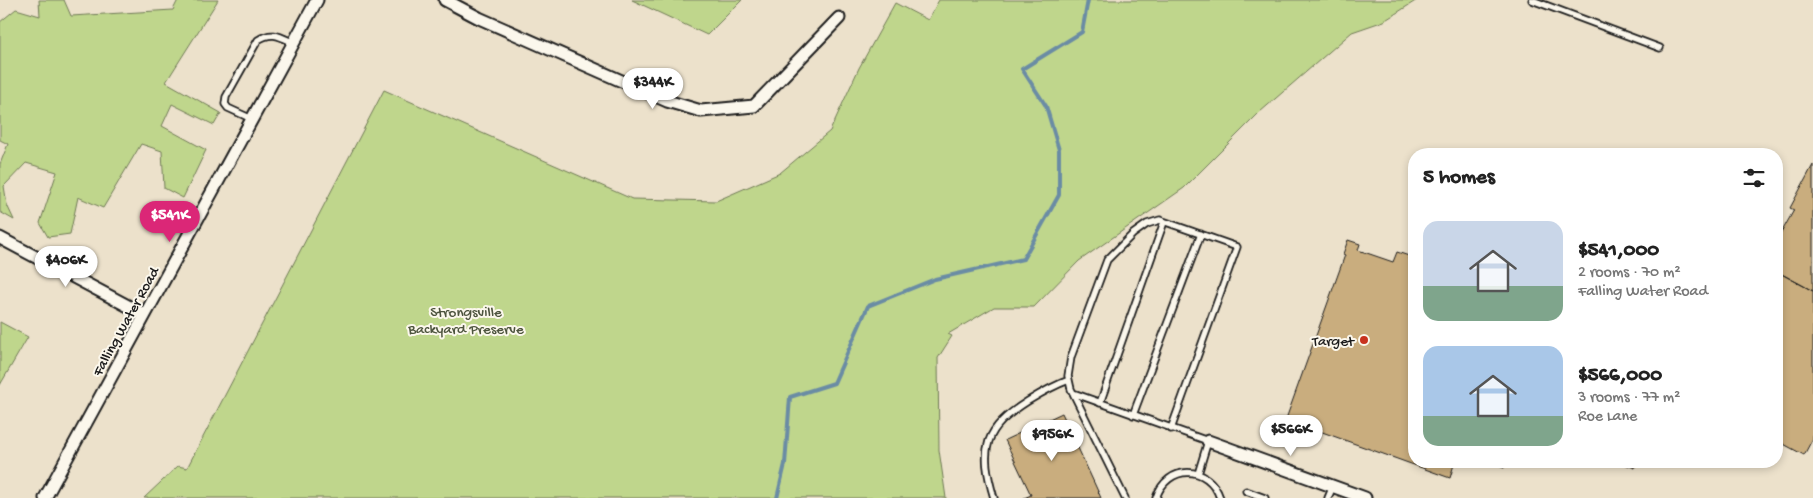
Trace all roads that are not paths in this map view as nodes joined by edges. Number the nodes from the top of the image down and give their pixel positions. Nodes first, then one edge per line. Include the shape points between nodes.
1 (317, 0) edge
2 (445, 0) edge
3 (1532, 0) edge
4 (839, 18) dead end
5 (294, 43) junction
6 (1660, 48) dead end
7 (252, 120) junction
8 (1164, 222) junction
9 (1201, 234) junction
10 (0, 238) edge
11 (145, 315) junction
12 (1069, 380) junction
13 (1073, 393) junction
14 (1100, 403) junction
15 (1133, 415) junction
16 (1172, 429) junction
17 (1208, 441) junction
18 (1198, 474) junction
19 (1333, 486) junction
20 (1246, 491) dead end
21 (45, 498) edge
22 (994, 498) edge
23 (1125, 498) edge
24 (1156, 498) edge
25 (1220, 498) edge
26 (1265, 498) edge
27 (1328, 498) edge
28 (1365, 498) edge

1 - 5 street, Falling Water Road
2 - 4 street via 667,102 701,111 754,106
3 - 6 lane
5 - 7 street, Falling Water Road
5 - 7 lane via 276,34 265,35 258,40 226,97 228,108
7 - 11 street, Falling Water Road
8 - 9 lane
8 - 12 lane via 1147,224 1132,234 1107,260 1071,357
8 - 14 lane
9 - 15 lane
9 - 16 lane via 1238,248
10 - 11 street
11 - 21 street, Falling Water Road
12 - 13 lane
12 - 22 lane via 1013,411 993,430 986,457 987,476
13 - 14 lane
13 - 23 lane
14 - 15 lane
15 - 16 lane
16 - 17 lane
17 - 18 lane
17 - 19 street
18 - 24 lane via 1182,473 1168,478
18 - 25 lane via 1212,483
19 - 27 lane
19 - 28 street
20 - 26 lane

